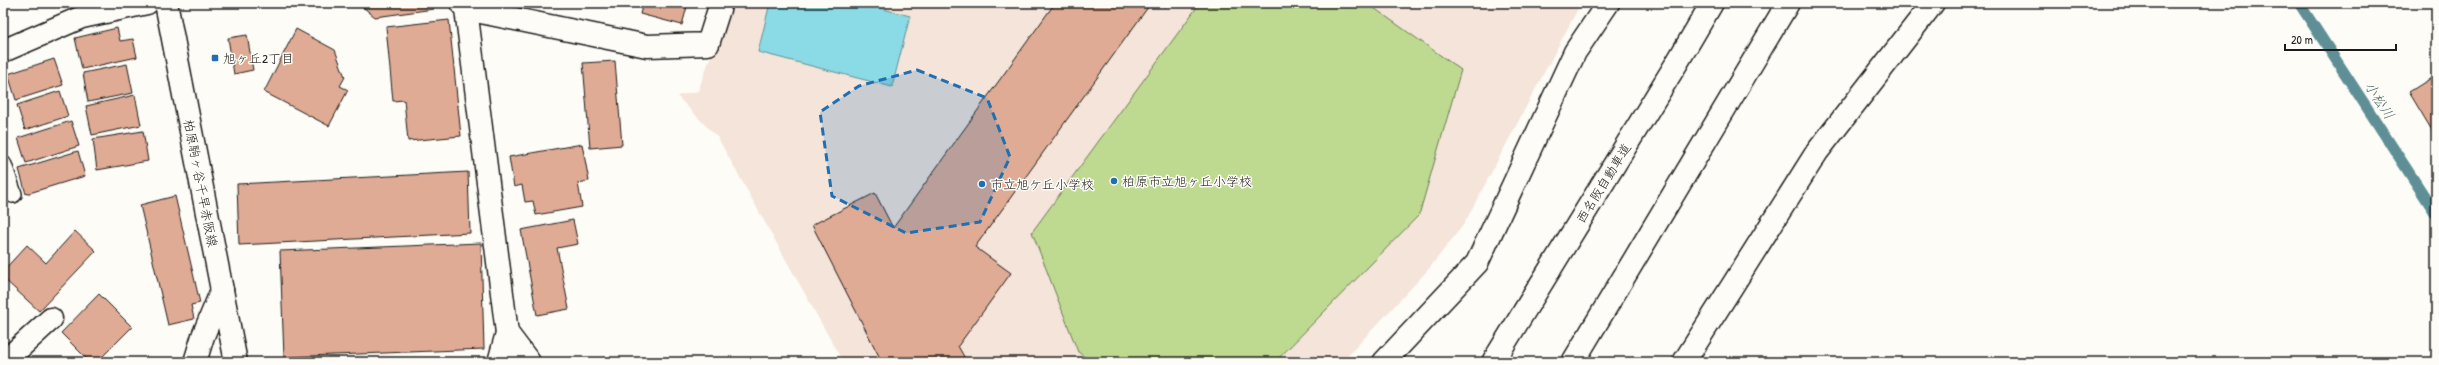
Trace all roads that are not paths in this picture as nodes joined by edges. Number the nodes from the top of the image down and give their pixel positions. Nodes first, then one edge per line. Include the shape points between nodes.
1 (147, 3) edge
2 (166, 3) edge
3 (721, 3) edge
4 (1608, 3) edge
5 (1712, 3) edge
6 (1788, 3) edge
7 (1933, 3) edge
8 (464, 6) edge
9 (3, 51) edge
10 (3, 165) edge
11 (13, 194) dead end
12 (222, 290) junction
13 (51, 319) dead end
14 (507, 333) junction
15 (4, 362) edge
16 (195, 362) edge
17 (236, 362) edge
18 (499, 362) edge
19 (529, 362) edge
20 (1384, 362) edge
21 (1493, 362) edge
22 (1573, 362) edge
23 (1684, 362) edge

1 - 9 main road via 82,17
2 - 12 main road, 柏原駒ヶ谷千早赤阪線
3 - 8 main road via 708,44 647,46
4 - 20 main road via 1575,52 1477,263
5 - 21 main road, 西名阪自動車道 via 1676,66
6 - 22 main road
7 - 23 main road via 1817,152
8 - 14 main road
10 - 11 lane
12 - 16 main road via 202,336
12 - 17 main road, 柏原駒ヶ谷千早赤阪線
13 - 15 main road
14 - 18 main road
14 - 19 main road

